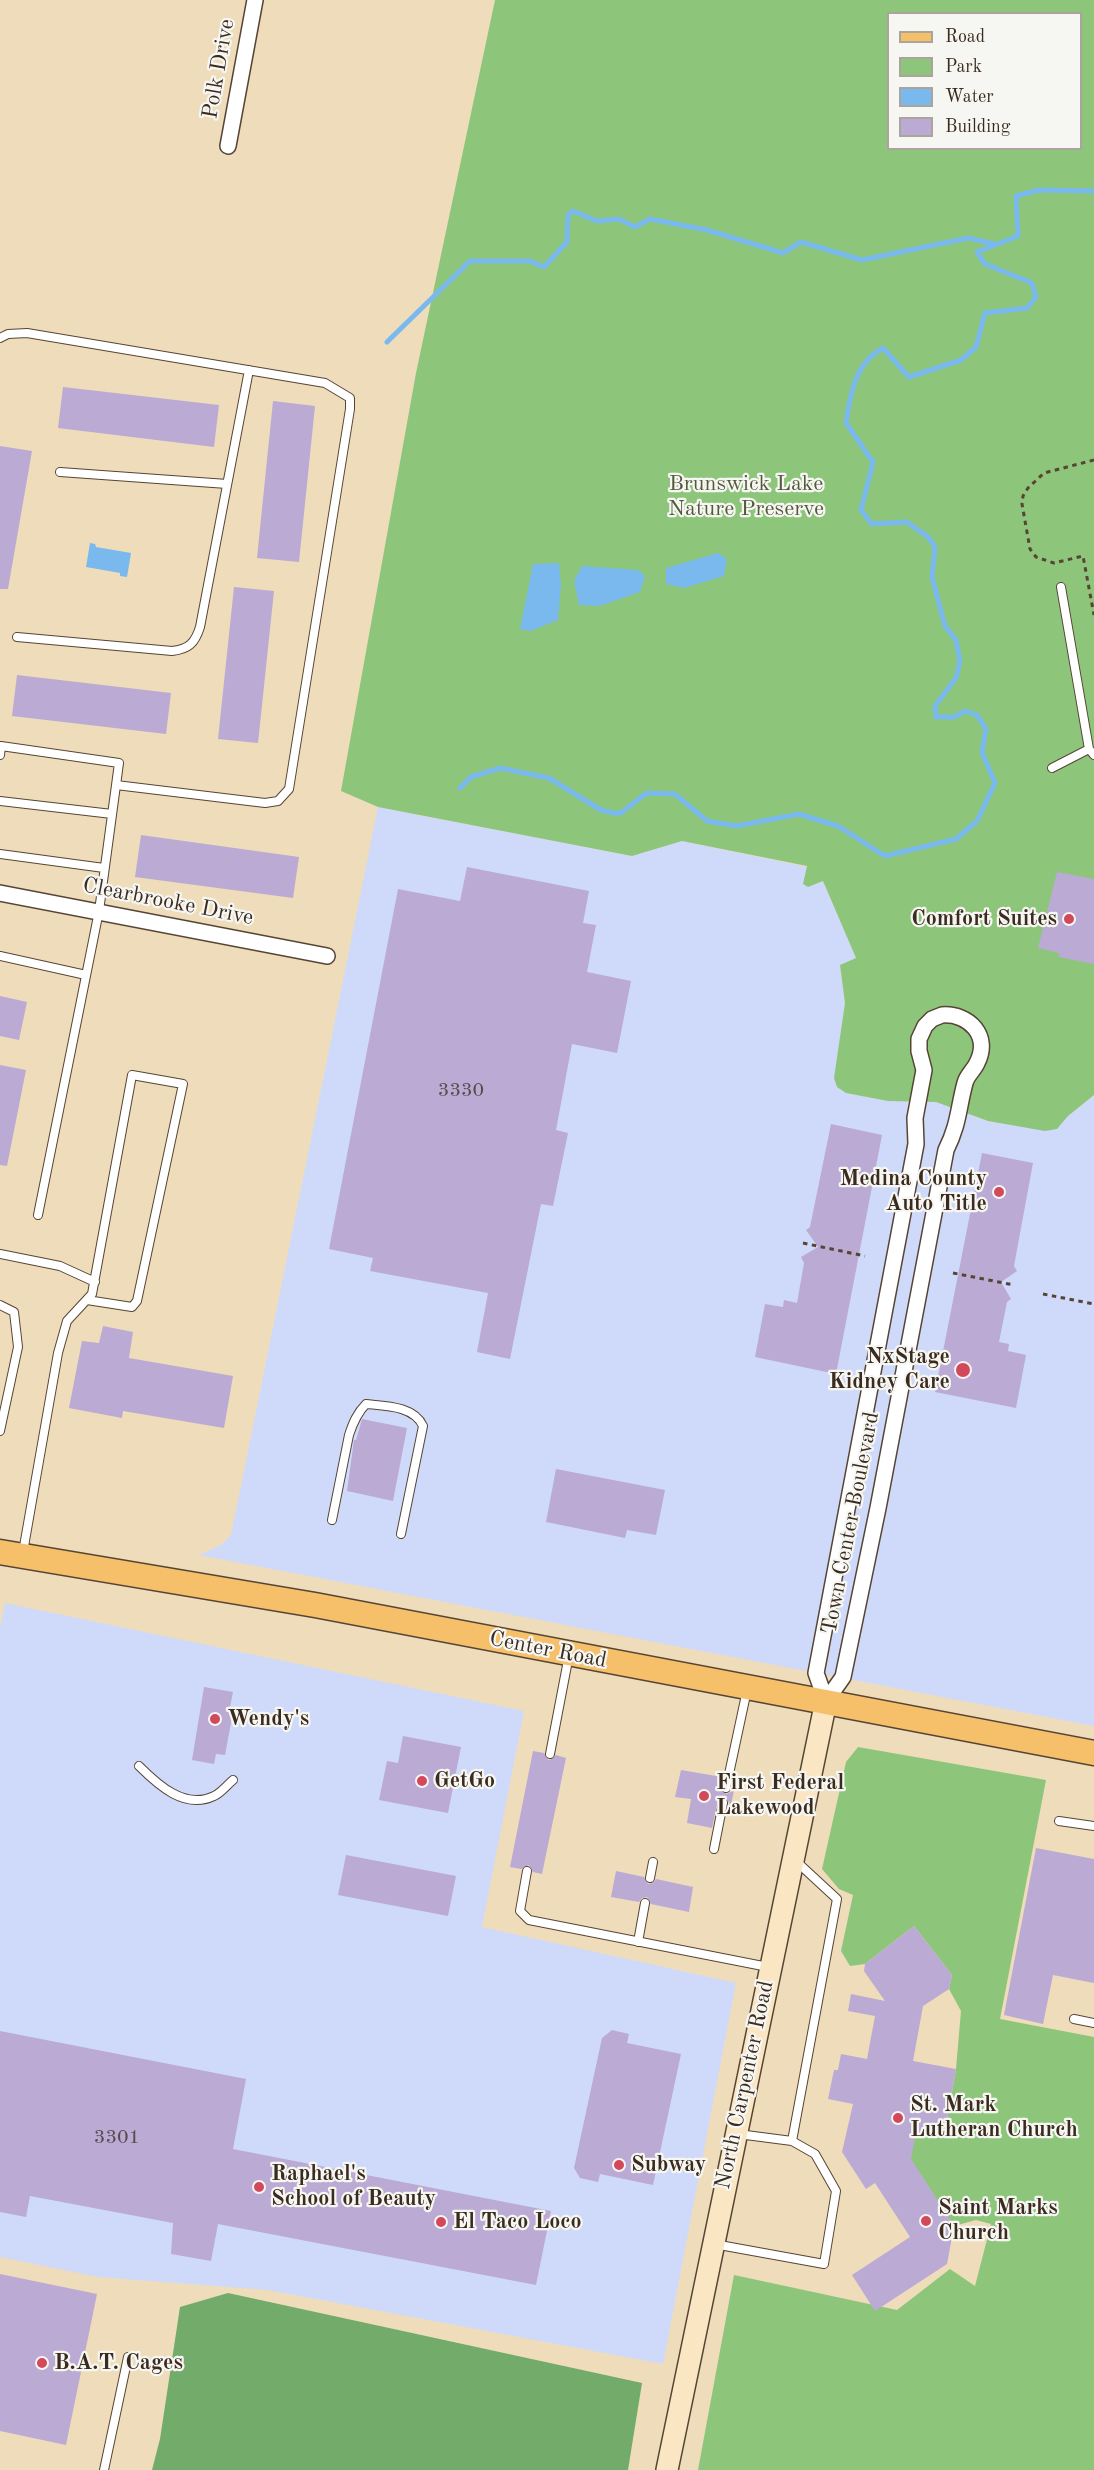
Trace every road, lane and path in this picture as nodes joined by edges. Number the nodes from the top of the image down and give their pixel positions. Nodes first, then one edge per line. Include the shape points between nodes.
1 (255, 0) edge
2 (228, 146) dead end
3 (0, 338) edge
4 (249, 370) junction
5 (1094, 460) edge
6 (60, 472) dead end
7 (227, 484) junction
8 (1061, 587) dead end
9 (1094, 615) edge
10 (17, 636) dead end
11 (1092, 752) edge
12 (0, 756) edge
13 (1052, 768) dead end
14 (116, 784) junction
15 (0, 801) edge
16 (112, 814) junction
17 (0, 854) edge
18 (105, 868) junction
19 (0, 893) edge
20 (99, 911) junction
21 (0, 956) edge
22 (327, 956) dead end
23 (86, 975) junction
24 (38, 1215) dead end
25 (803, 1243) dead end
26 (0, 1254) edge
27 (865, 1256) dead end
28 (953, 1273) dead end
29 (95, 1282) junction
30 (1014, 1285) dead end
31 (1043, 1294) dead end
32 (87, 1300) junction
33 (1094, 1304) edge
34 (0, 1305) edge
35 (0, 1431) edge
36 (333, 1520) dead end
37 (401, 1534) dead end
38 (11, 1554) edge
39 (570, 1654) junction
40 (747, 1686) junction
41 (826, 1701) junction
42 (550, 1754) dead end
43 (1094, 1754) edge
44 (139, 1766) dead end
45 (232, 1780) dead end
46 (726, 1788) dead end
47 (723, 1803) dead end
48 (1059, 1821) dead end
49 (1094, 1827) edge
50 (714, 1849) dead end
51 (794, 1860) junction
52 (653, 1862) dead end
53 (527, 1870) dead end
54 (650, 1878) dead end
55 (645, 1903) dead end
56 (638, 1942) junction
57 (770, 1967) junction
58 (1074, 2019) dead end
59 (1094, 2023) edge
60 (735, 2133) junction
61 (792, 2141) junction
62 (713, 2243) junction
63 (128, 2357) dead end
64 (104, 2470) edge
65 (667, 2470) edge

1 - 2 street, Polk Drive
3 - 4 lane via 27,333
4 - 7 lane
4 - 14 lane via 326,383 350,398 289,789 278,801 258,803
5 - 9 path via 1044,473 1028,488 1022,504 1030,549 1036,557 1054,563 1083,556
6 - 7 lane
7 - 10 lane via 200,627 193,644 185,650
8 - 11 lane
11 - 13 lane
12 - 14 lane via 2,746 118,763
14 - 16 lane
15 - 16 lane
16 - 18 lane
17 - 18 lane
18 - 20 lane
19 - 20 street, Clearbrooke Drive
20 - 22 street, Clearbrooke Drive
20 - 23 lane
21 - 23 lane
23 - 24 lane
25 - 27 path
26 - 29 lane via 60,1266
28 - 30 path
29 - 32 lane
29 - 32 lane via 132,1075 183,1084 137,1301 132,1307
31 - 33 path
32 - 38 lane via 67,1321
34 - 35 lane via 14,1312 18,1347
36 - 37 lane via 353,1422 366,1404 388,1407 410,1412 423,1426
38 - 39 main road, Center Road via 315,1605
39 - 40 main road, Center Road
39 - 42 lane
40 - 41 main road, Center Road
40 - 46 lane
41 - 41 street, Town Center Boulevard via 843,1677 946,1150 957,1127 966,1080 981,1051 975,1026 954,1016 932,1019 919,1039 924,1070 915,1118 916,1144 816,1673
41 - 43 main road, Center Road
41 - 51 street, North Carpenter Road
44 - 45 lane via 167,1792 178,1796 215,1795
47 - 50 lane
48 - 49 lane
51 - 57 street, North Carpenter Road
51 - 61 lane via 837,1899
52 - 54 lane
53 - 56 lane via 520,1911 529,1920
55 - 56 lane
56 - 57 lane
57 - 60 street, North Carpenter Road
58 - 59 lane
60 - 61 lane
60 - 62 street, North Carpenter Road
61 - 62 lane via 815,2154 836,2191 824,2264
62 - 65 street, North Carpenter Road
63 - 64 lane

